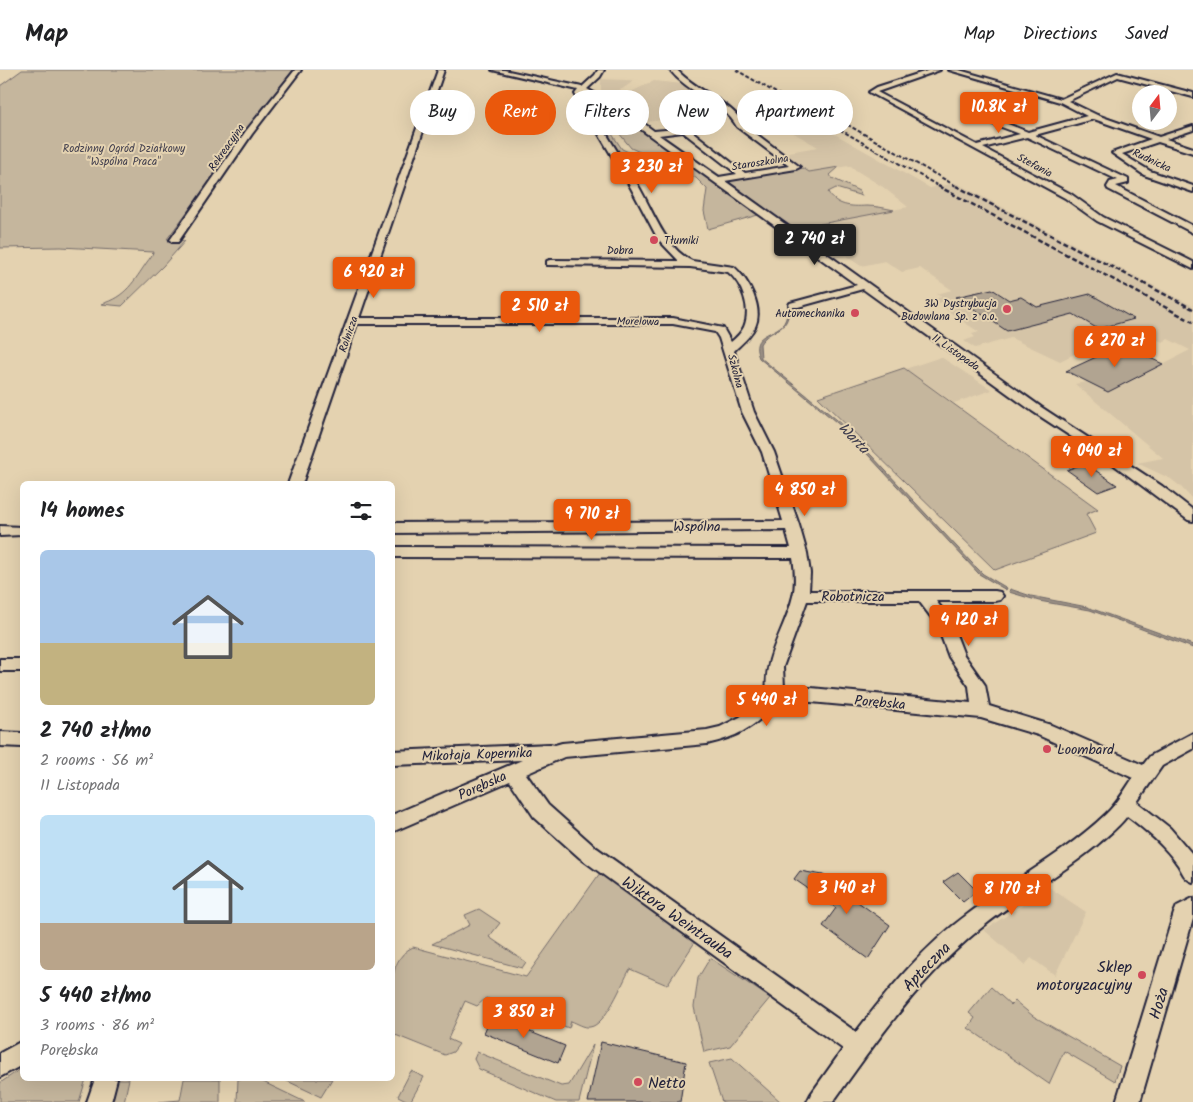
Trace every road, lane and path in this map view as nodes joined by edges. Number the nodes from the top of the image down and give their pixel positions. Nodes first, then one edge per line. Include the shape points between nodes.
1 (298, 70) edge
2 (495, 70) edge
3 (601, 70) edge
4 (937, 70) edge
5 (952, 70) edge
6 (441, 71) edge
7 (674, 71) edge
8 (570, 90) edge
9 (584, 90) edge
10 (1193, 95) edge
11 (1062, 101) junction
12 (975, 114) dead end
13 (1094, 117) junction
14 (1193, 128) edge
15 (649, 131) edge
16 (654, 134) junction
17 (1030, 134) junction
18 (605, 135) edge
19 (1158, 139) junction
20 (978, 147) junction
21 (1193, 151) edge
22 (744, 176) junction
23 (719, 180) junction
24 (1193, 189) edge
25 (1193, 230) edge
26 (175, 240) dead end
27 (550, 263) dead end
28 (690, 264) junction
29 (1193, 266) edge
30 (863, 286) junction
31 (794, 305) dead end
32 (352, 321) junction
33 (728, 352) junction
34 (295, 481) edge
35 (1193, 517) edge
36 (792, 525) junction
37 (395, 528) edge
38 (20, 530) edge
39 (0, 531) edge
40 (395, 552) edge
41 (800, 553) junction
42 (801, 596) junction
43 (924, 596) junction
44 (995, 596) dead end
45 (0, 665) edge
46 (20, 665) edge
47 (776, 695) junction
48 (981, 711) junction
49 (0, 739) edge
50 (20, 740) edge
51 (1193, 740) edge
52 (562, 750) junction
53 (395, 758) edge
54 (514, 771) junction
55 (1145, 775) junction
56 (1126, 804) junction
57 (395, 823) edge
58 (1193, 873) edge
59 (1193, 908) edge
60 (858, 1047) junction
61 (20, 1053) edge
62 (0, 1066) edge
63 (105, 1081) edge
64 (99, 1102) edge
65 (819, 1102) edge
66 (1128, 1102) edge

1 - 26 street, Rekreacyjna via 249,133
2 - 8 street
3 - 9 street
4 - 20 street, Stefania via 872,92
5 - 11 street
6 - 32 street, Rolnicza
7 - 22 street, Staroszkolna via 684,82 736,116 740,126 796,166
10 - 11 street via 1123,75 1114,76
11 - 13 street
12 - 17 street
13 - 17 street
13 - 19 street
14 - 19 street
15 - 16 street, 11 Listopada
16 - 22 street via 685,130
16 - 23 street, 11 Listopada
17 - 20 street
17 - 25 street via 1125,181 1111,186
18 - 28 street via 663,239
19 - 21 street
19 - 24 street, Rudnicka via 1116,153 1147,173
20 - 29 street, Stefania via 1068,196 1100,218
22 - 23 street, Staroszkolna
23 - 30 street, 11 Listopada
27 - 28 street, Dobra
28 - 33 street, Szkolna via 731,269 744,282 753,317 750,327
30 - 31 street
30 - 35 street, 11 Listopada
32 - 33 street, Morelowa via 674,321 719,330
32 - 34 street, Rolnicza
33 - 36 street, Szkolna via 748,412 768,452
36 - 37 street, Wspólna
36 - 41 street, Szkolna
38 - 39 street
40 - 41 street
41 - 42 street, Szkolna via 803,573
42 - 43 street, Robotnicza
42 - 47 street, Szkolna via 775,667
43 - 44 street, Robotnicza
43 - 48 street via 944,623 957,657 977,685
45 - 46 street
47 - 48 street, Porębska via 811,695
47 - 52 street, Porębska via 744,725 724,734
48 - 55 street, Porębska via 1034,726
49 - 50 street
51 - 55 street, Apteczna via 1156,761
52 - 53 street, Mikołaja Kopernika
52 - 54 street, Porębska
54 - 57 street, Porębska
54 - 60 street, Wiktora Weintrauba via 541,811 587,852
55 - 56 street, Apteczna
56 - 58 street via 1166,837
56 - 60 street, Apteczna via 1114,819 1066,859 990,909 951,940 915,976
59 - 66 street, Hoża via 1184,913
60 - 65 street, Apteczna
61 - 62 street
63 - 64 street

